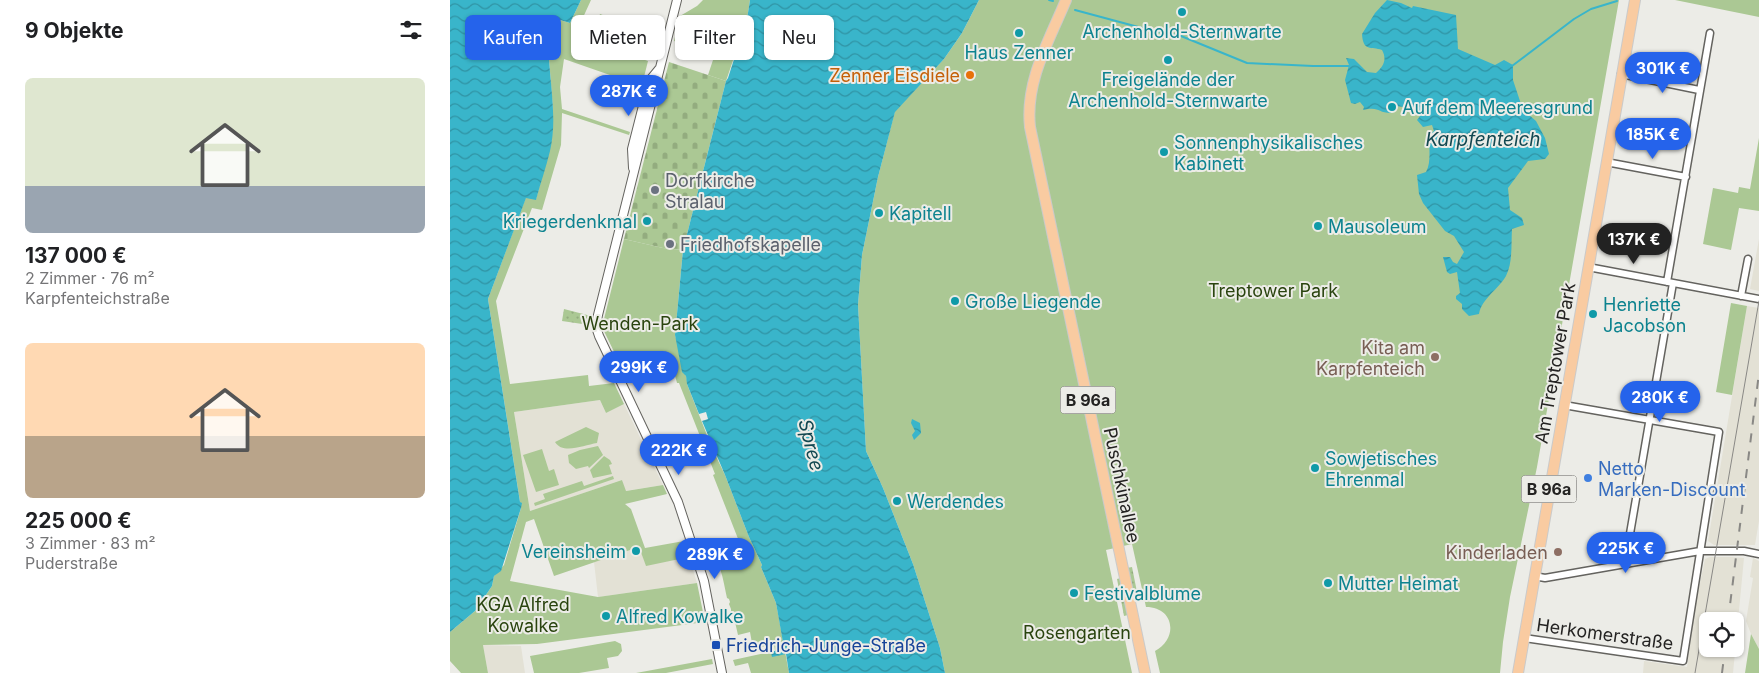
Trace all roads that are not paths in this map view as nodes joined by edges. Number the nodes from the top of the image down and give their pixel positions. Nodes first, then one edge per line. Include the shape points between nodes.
1 (677, 0) edge
2 (1066, 0) edge
3 (1634, 0) edge
4 (1710, 33) dead end
5 (1621, 74) junction
6 (1699, 90) junction
7 (1606, 162) junction
8 (1686, 177) junction
9 (1748, 259) dead end
10 (1588, 267) junction
11 (1670, 283) junction
12 (1741, 296) junction
13 (1759, 299) edge
14 (1564, 405) junction
15 (1650, 420) junction
16 (1700, 551) junction
17 (1759, 554) edge
18 (1627, 563) junction
19 (1534, 576) junction
20 (1524, 638) junction
21 (722, 673) edge
22 (1145, 673) edge
23 (1518, 673) edge

1 - 21 street via 659,70 649,84 632,149 633,175 596,327 678,502 704,581
2 - 22 main road, Puschkinallee / B 96a via 1033,81 1030,127
3 - 5 main road, Am Treptower Park / B 96a
4 - 6 street
5 - 6 street
5 - 7 main road, Am Treptower Park / B 96a
6 - 8 street
7 - 8 street
7 - 10 main road, Am Treptower Park / B 96a
8 - 11 street
9 - 12 street
10 - 11 street
10 - 14 main road, Am Treptower Park / B 96a
11 - 12 street
11 - 15 street
12 - 13 street
14 - 15 street
14 - 19 main road, Am Treptower Park / B 96a
15 - 16 street via 1719,432
15 - 18 street
16 - 17 street
16 - 18 street
16 - 20 street, Herkomerstraße via 1683,661
18 - 19 street via 1545,578
19 - 20 main road, Am Treptower Park / B 96a
20 - 23 main road, Am Treptower Park / B 96a

